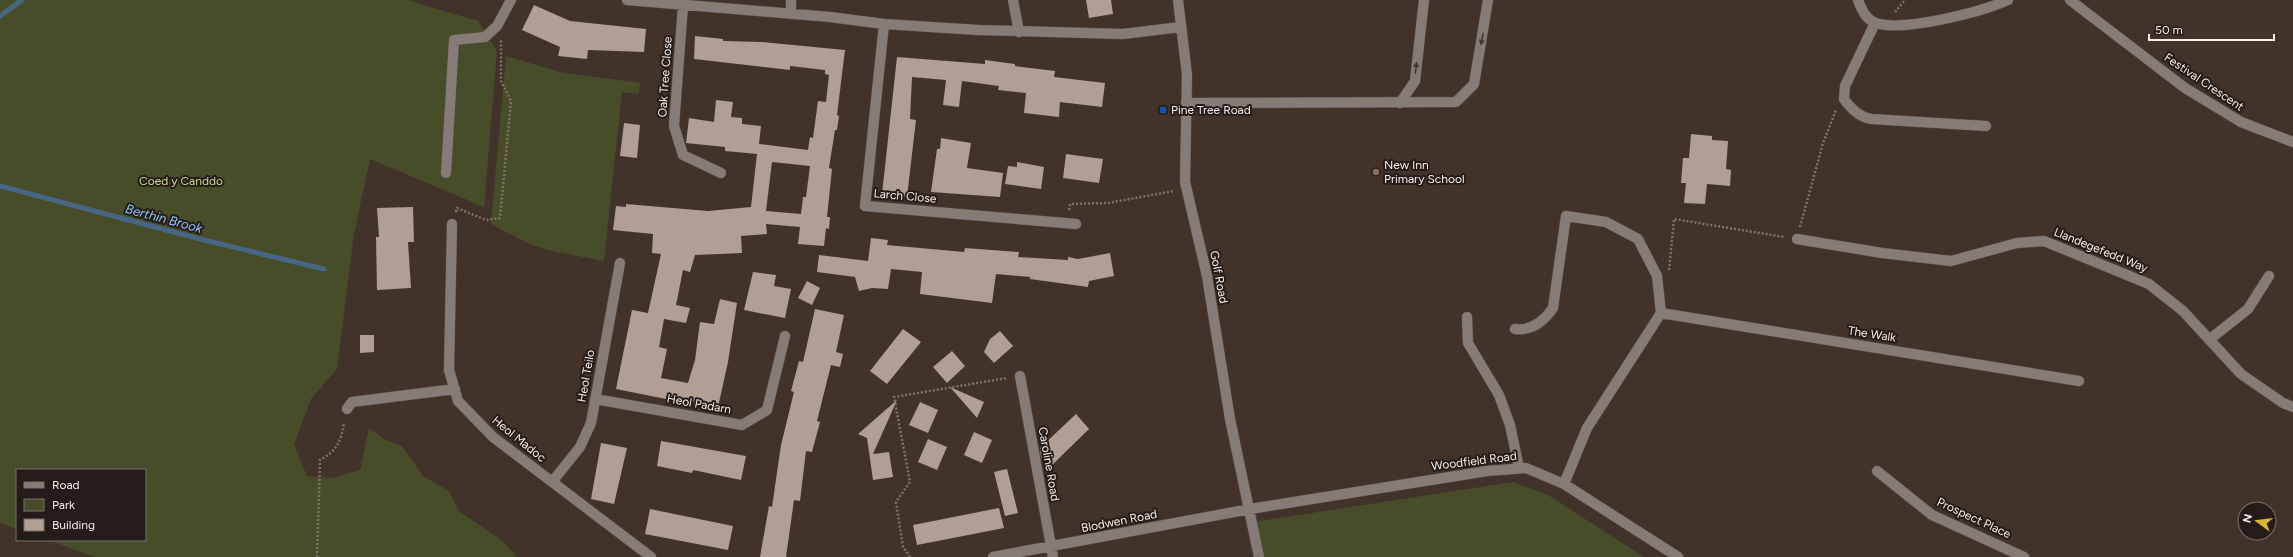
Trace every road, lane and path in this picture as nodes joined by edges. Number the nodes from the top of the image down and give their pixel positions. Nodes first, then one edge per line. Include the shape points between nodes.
1 (511, 0) edge
2 (627, 0) edge
3 (791, 0) edge
4 (1014, 0) edge
5 (1178, 0) edge
6 (1424, 0) edge
7 (1488, 0) edge
8 (1858, 0) edge
9 (2008, 0) edge
10 (2070, 0) edge
11 (683, 5) junction
12 (791, 14) junction
13 (1875, 23) junction
14 (884, 24) junction
15 (497, 26) junction
16 (1181, 27) junction
17 (1019, 32) junction
18 (1844, 93) junction
19 (1186, 103) junction
20 (1400, 103) junction
21 (1986, 126) dead end
22 (2293, 142) edge
23 (446, 173) dead end
24 (721, 173) dead end
25 (1186, 189) junction
26 (1071, 223) joint
27 (452, 224) joint
28 (1797, 238) junction
29 (620, 263) dead end
30 (1669, 271) dead end
31 (2269, 276) dead end
32 (1661, 313) junction
33 (1467, 317) dead end
34 (1515, 329) dead end
35 (785, 336) dead end
36 (2209, 340) junction
37 (1020, 376) joint
38 (2079, 381) dead end
39 (455, 389) junction
40 (595, 399) junction
41 (2293, 407) edge
42 (347, 409) joint
43 (1519, 468) junction
44 (1877, 471) dead end
45 (552, 482) junction
46 (1564, 484) junction
47 (1250, 509) junction
48 (1052, 552) edge
49 (317, 557) edge
50 (651, 557) edge
51 (910, 557) edge
52 (993, 557) edge
53 (1259, 557) edge
54 (1678, 557) edge
55 (2024, 557) edge

1 - 15 street
2 - 11 street
3 - 12 street
4 - 17 street
5 - 16 street, Golf Road
20 -> 6 street via 1415,81
7 -> 20 street via 1474,84 1456,102
8 - 13 street via 1862,11
9 - 13 street via 1991,8 1904,26
10 - 22 street, Festival Crescent via 2185,88 2241,122
11 - 12 street
11 - 24 street, Oak Tree Close via 674,126 683,155
12 - 14 street
13 - 18 street
14 - 17 street
14 - 26 street, Larch Close via 866,206
15 - 23 street via 485,37 454,40
15 - 27 path via 502,42 501,81 511,101 500,218 486,220 457,208
16 - 17 street via 1123,34
16 - 19 street, Golf Road via 1187,75
18 - 21 street via 1848,105 1865,118
18 - 28 path via 1823,143
19 - 20 street
19 - 25 street, Golf Road
25 - 26 path via 1108,203 1070,204
25 - 47 street, Golf Road via 1207,276 1230,419
27 - 39 street, Heol Madoc via 449,370
28 - 30 path via 1674,219
28 - 36 street, Llandegefedd Way via 1882,253 1951,261 2017,243 2044,241 2150,284 2183,311
29 - 40 street, Heol Teilo
31 - 36 street via 2248,309
32 - 34 street via 1657,276 1638,239 1606,222 1566,216 1553,308 1545,319 1533,326 1524,330
32 - 38 street, The Walk
32 - 46 street via 1587,428
33 - 43 street via 1468,343 1499,395 1510,425
35 - 40 street, Heol Padarn via 767,410 742,425
36 - 41 street, Llandegefedd Way via 2240,374
37 - 48 street, Caroline Road
37 - 51 path via 894,397 910,482 896,502 903,547
39 - 42 street via 352,402
39 - 45 street, Heol Madoc via 458,401 493,437
40 - 45 street, Heol Teilo via 591,423 580,447
42 - 49 path via 340,441 330,455 320,460
43 - 46 street, Woodfield Road via 1526,468
43 - 47 street, Woodfield Road
44 - 55 street, Prospect Place via 1932,515
45 - 50 street, Heol Madoc
46 - 54 street, Woodfield Road
47 - 48 street, Blodwen Road
47 - 53 street, Golf Road
48 - 52 street, Blodwen Road

